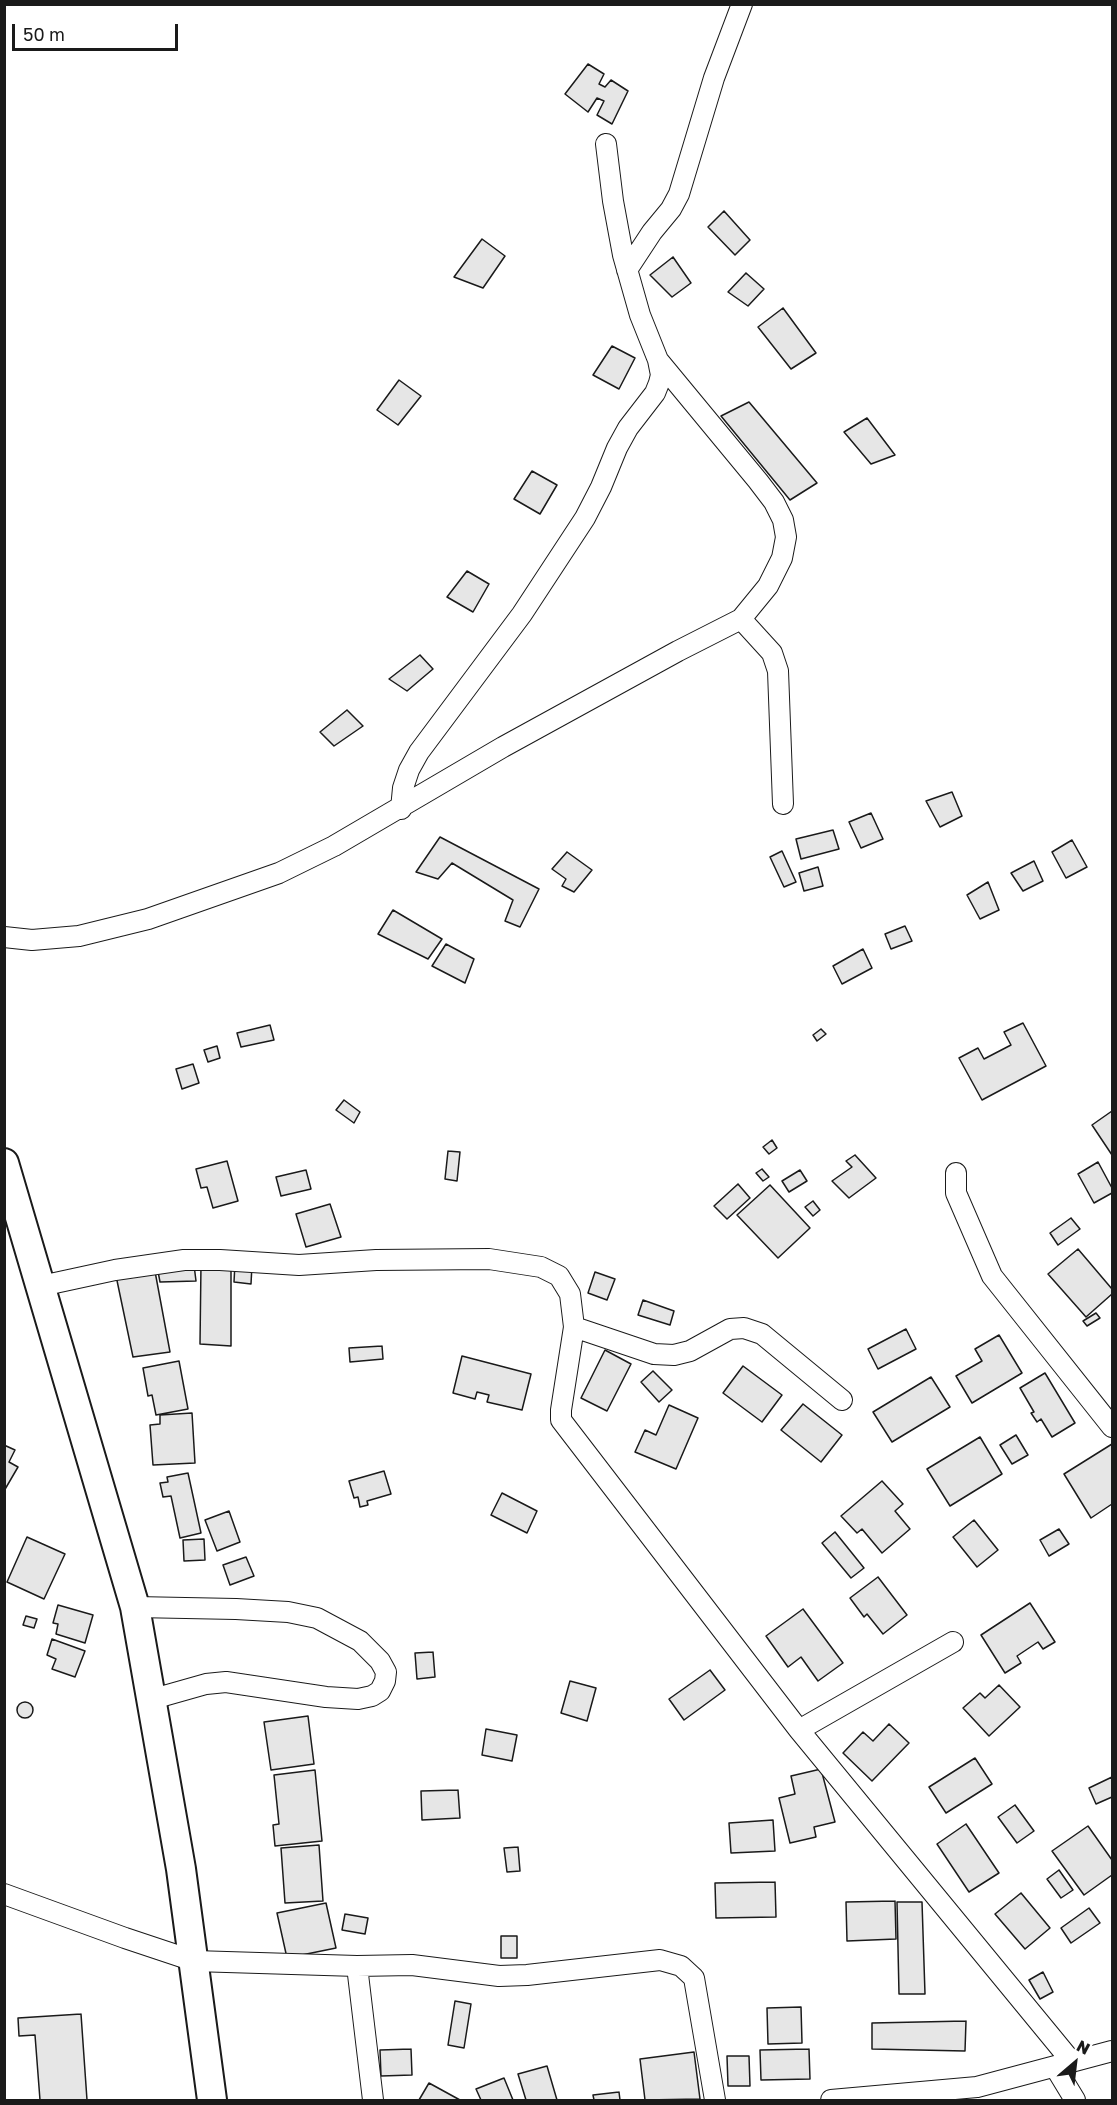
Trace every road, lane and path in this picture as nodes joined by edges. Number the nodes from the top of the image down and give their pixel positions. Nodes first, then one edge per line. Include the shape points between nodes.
1 (742, 4) edge
2 (606, 144) dead end
3 (627, 270) junction
4 (658, 360) junction
5 (741, 619) junction
6 (783, 804) dead end
7 (401, 809) junction
8 (4, 937) edge
9 (4, 1163) edge
10 (956, 1173) dead end
11 (41, 1286) junction
12 (574, 1327) junction
13 (842, 1400) dead end
14 (1113, 1427) edge
15 (135, 1607) junction
16 (953, 1642) dead end
17 (153, 1698) junction
18 (799, 1730) junction
19 (4, 1894) edge
20 (195, 1961) junction
21 (357, 1966) junction
22 (1113, 2051) edge
23 (1064, 2064) junction
24 (212, 2100) edge
25 (373, 2100) edge
26 (715, 2100) edge
27 (831, 2100) edge
28 (1075, 2100) edge

1 - 3 street via 714,78 679,194
2 - 3 street
3 - 4 street
4 - 5 street via 758,481 783,520 786,537 782,558 768,586
4 - 7 street via 661,375 655,393 628,428 585,518 522,614 419,752 406,779
5 - 6 street via 772,653 778,671
5 - 7 street via 503,747
7 - 8 street via 279,873 148,919 79,936 32,940
9 - 11 street
10 - 14 street via 956,1193 992,1276
11 - 12 street via 184,1260 299,1265 489,1259 541,1267 559,1276 570,1294
11 - 15 street
12 - 13 street via 654,1354 674,1355 690,1351 730,1329 744,1328 762,1334
12 - 18 street via 561,1420
15 - 17 street
15 - 17 street via 278,1611 317,1618 360,1641 386,1672 380,1691 358,1699 226,1682
16 - 18 street
17 - 20 street
18 - 23 street
19 - 20 street
20 - 21 street
20 - 24 street
21 - 25 street
21 - 26 street via 412,1965 527,1976 660,1960 681,1966 694,1978
22 - 23 street
23 - 27 street via 976,2087
23 - 28 street

